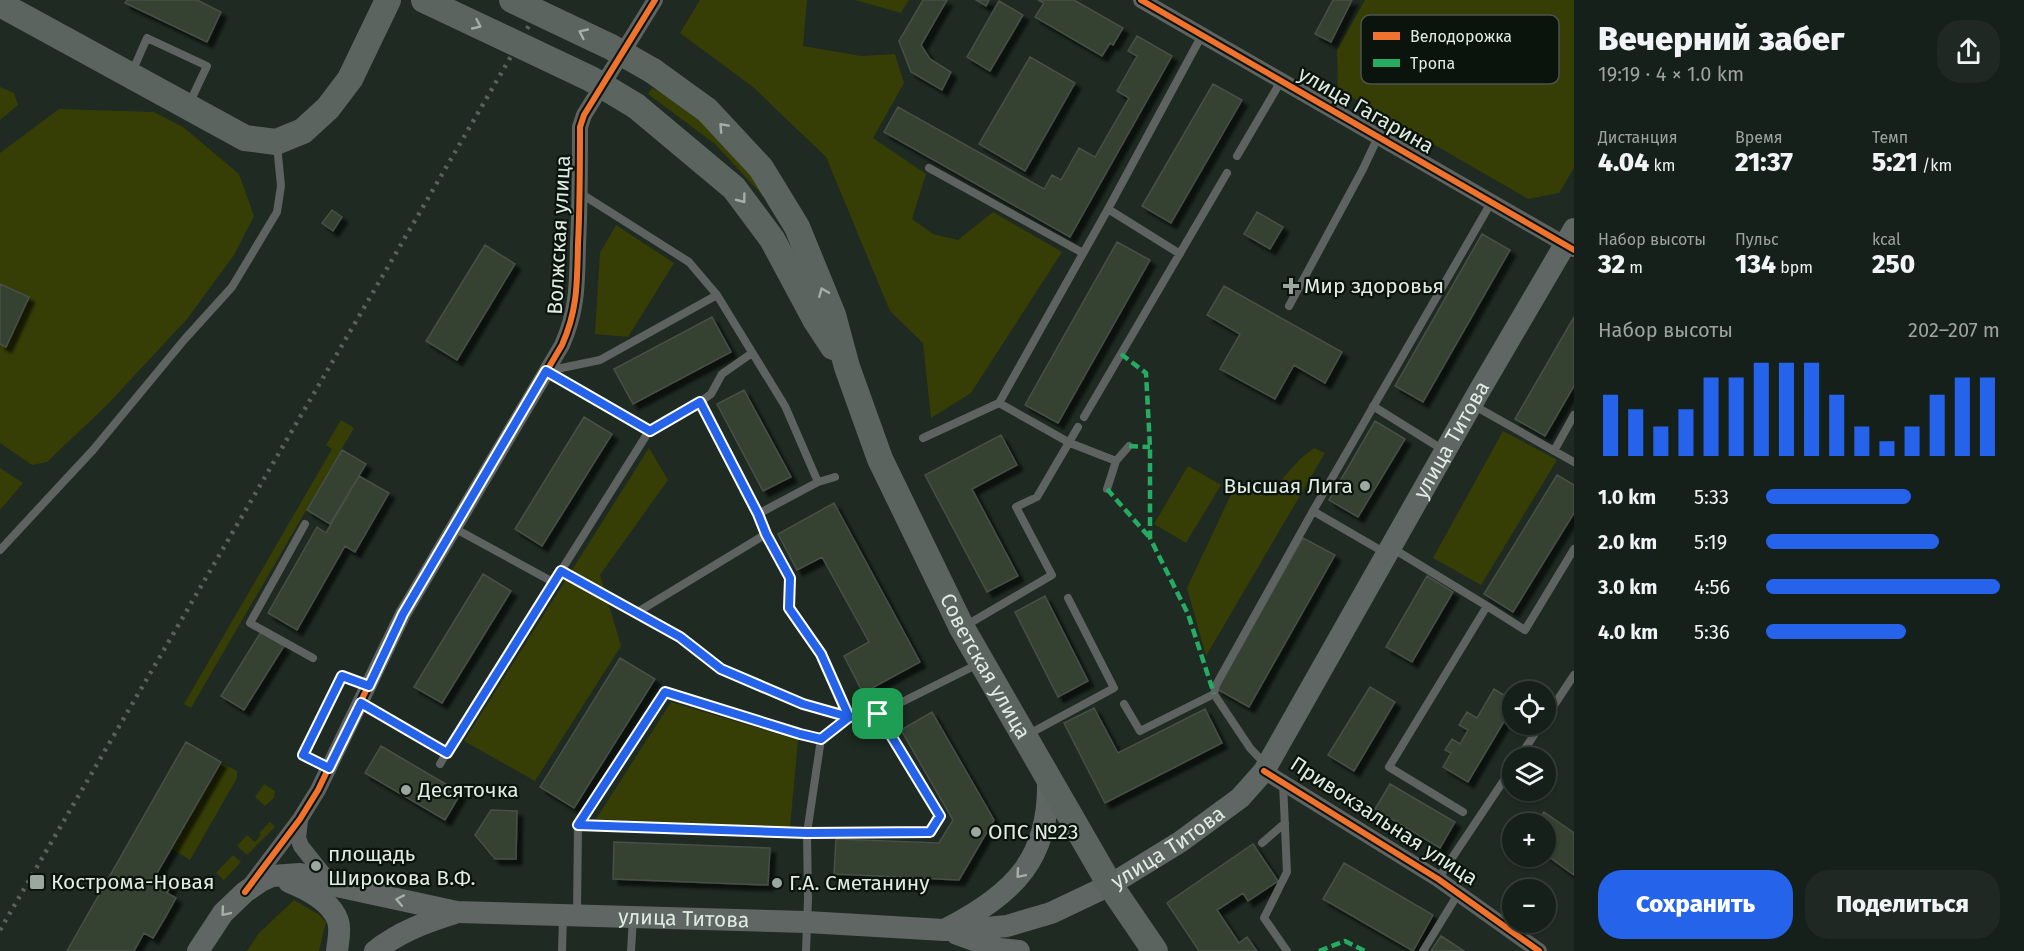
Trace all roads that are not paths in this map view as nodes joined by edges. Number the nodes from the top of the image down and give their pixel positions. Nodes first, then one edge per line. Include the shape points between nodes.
1 (18, 0) edge
2 (388, 0) edge
3 (424, 0) edge
4 (512, 0) edge
5 (655, 0) edge
6 (1141, 0) edge
7 (0, 4) edge
8 (44, 29) junction
9 (1202, 35) junction
10 (131, 75) junction
11 (1281, 81) junction
12 (188, 106) junction
13 (1378, 137) junction
14 (276, 142) junction
15 (1237, 156) dead end
16 (929, 168) dead end
17 (1227, 172) dead end
18 (580, 193) junction
19 (1492, 201) junction
20 (1108, 209) junction
21 (1571, 241) edge
22 (1083, 253) junction
23 (1180, 254) junction
24 (717, 296) junction
25 (1289, 306) dead end
26 (752, 353) junction
27 (847, 368) junction
28 (546, 371) junction
29 (700, 402) junction
30 (999, 403) junction
31 (1472, 404) junction
32 (1373, 405) junction
33 (1574, 415) edge
34 (1084, 417) dead end
35 (1078, 428) dead end
36 (650, 431) junction
37 (923, 438) dead end
38 (1070, 443) junction
39 (1129, 446) dead end
40 (1446, 451) junction
41 (1554, 451) junction
42 (1116, 461) junction
43 (1574, 462) edge
44 (835, 477) dead end
45 (818, 482) junction
46 (1107, 489) dead end
47 (1313, 511) junction
48 (758, 514) junction
49 (305, 524) dead end
50 (454, 528) junction
51 (766, 534) junction
52 (1574, 549) edge
53 (0, 550) edge
54 (1389, 551) junction
55 (561, 571) junction
56 (553, 582) junction
57 (1068, 598) dead end
58 (1487, 606) junction
59 (636, 613) junction
60 (962, 628) junction
61 (313, 658) dead end
62 (981, 662) junction
63 (1574, 675) edge
64 (369, 686) junction
65 (1214, 694) junction
66 (1556, 702) edge
67 (361, 703) junction
68 (1124, 704) dead end
69 (878, 714) junction
70 (849, 717) junction
71 (1024, 737) junction
72 (821, 739) junction
73 (447, 753) junction
74 (440, 764) dead end
75 (329, 768) junction
76 (1271, 774) junction
77 (1048, 780) junction
78 (1502, 783) edge
79 (1463, 812) dead end
80 (300, 819) junction
81 (1285, 823) junction
82 (578, 825) junction
83 (807, 833) junction
84 (1262, 843) dead end
85 (272, 876) junction
86 (1438, 879) junction
87 (332, 885) junction
88 (1110, 885) junction
89 (245, 892) junction
90 (1458, 894) junction
91 (457, 912) junction
92 (570, 915) junction
93 (633, 916) junction
94 (338, 921) junction
95 (807, 922) junction
96 (944, 930) junction
97 (198, 951) edge
98 (337, 951) edge
99 (375, 951) edge
100 (562, 951) edge
101 (631, 951) edge
102 (806, 951) edge
103 (1019, 951) edge
104 (1155, 951) edge
105 (1287, 951) edge
106 (1423, 951) edge
107 (1539, 951) edge

1 - 8 main road
2 - 14 main road via 350,79 328,108 303,131
3 -> 27 main road, bridge via 591,79 636,106 734,188 772,240
27 -> 4 main road, bridge via 832,315 797,227 762,168 707,110 653,70
5 - 18 street, Волжская улица via 584,115 580,127
6 - 9 street, улица Гагарина
7 - 8 main road
8 - 10 main road
9 - 11 street, улица Гагарина
9 - 20 lane
10 - 12 main road
10 - 12 lane via 147,38 207,66
11 - 13 street, улица Гагарина
11 - 15 lane
12 - 14 main road via 245,138
13 - 19 street, улица Гагарина
13 - 25 lane
14 - 53 lane via 281,186 277,212 232,287 93,450
16 - 22 lane
17 - 23 lane
18 - 24 lane via 689,262
18 - 28 street, Волжская улица via 575,306 571,324
19 - 21 street, улица Гагарина
19 - 32 lane
20 - 22 lane
20 - 23 lane
21 - 31 main road, улица Титова
22 - 30 lane
23 - 34 lane
24 - 26 lane
24 - 28 lane via 600,360
26 - 29 lane via 722,374 711,394
26 - 45 lane via 785,406
27 - 60 main road, Советская улица via 880,459
28 - 36 lane
28 - 50 street, Волжская улица
29 - 36 lane
29 - 48 lane
30 - 37 lane
30 - 38 lane
31 - 40 main road, улица Титова
31 - 41 lane
32 - 40 lane
32 - 47 lane
33 - 41 lane
35 - 38 lane
36 - 55 lane
38 - 42 lane
38 - 60 lane via 1037,498 1016,507 1052,575
39 - 42 lane
40 - 54 main road, улица Титова
41 - 43 lane
42 - 46 lane
44 - 45 lane
45 - 48 lane
47 - 54 lane
47 - 65 lane
48 - 51 lane
49 - 61 lane via 250,623
50 - 56 lane
50 - 64 street, Волжская улица via 403,614
51 - 59 lane
51 - 70 lane via 790,578 789,608 821,654
52 - 58 lane via 1525,630
54 - 58 lane
54 - 76 main road, улица Титова
55 - 56 lane
55 - 59 lane
56 - 73 lane
57 - 71 lane via 1114,688
58 - 79 lane via 1389,767
59 - 70 lane via 680,637 721,669 803,704
60 - 62 main road, Советская улица
62 - 69 lane
62 - 71 main road, Советская улица
63 - 66 lane
64 - 67 street, Волжская улица
64 - 75 lane via 342,676 303,755
65 - 68 lane via 1140,731
65 - 76 lane
67 - 73 lane
67 - 75 street, Волжская улица
69 - 70 lane
69 - 83 lane via 940,816 930,832
70 - 72 lane
71 - 77 main road, Советская улица
72 - 82 lane via 665,692
72 - 83 lane
73 - 74 lane
75 - 80 street, Волжская улица
76 - 81 lane
76 - 86 street, Привокзальная улица
76 - 88 main road, улица Титова via 1180,842
77 - 88 main road, Советская улица
77 -> 96 main road via 1047,814 1039,845 1024,872 992,901
78 - 86 lane
80 - 87 street via 301,846
80 - 89 street, Волжская улица
81 - 84 lane
81 - 105 lane via 1287,872 1264,918
82 - 83 lane
82 - 92 lane
83 - 95 lane
85 - 87 main road via 300,874
85 - 89 main road
85 - 94 main road via 314,895 328,905
86 - 90 street, Привокзальная улица
91 -> 87 main road
87 - 94 street
88 - 96 main road, улица Титова via 1051,913 1007,926
88 - 104 main road, Советская улица
89 -> 97 main road via 223,913
90 - 106 lane
90 - 107 street, Привокзальная улица
91 - 92 main road, улица Титова
91 - 99 main road via 392,938
92 - 93 main road, улица Титова
92 - 100 lane
93 - 95 main road, улица Титова
93 - 101 lane
94 - 98 main road
95 - 96 main road, улица Титова
95 - 102 lane
96 - 103 main road via 999,949

